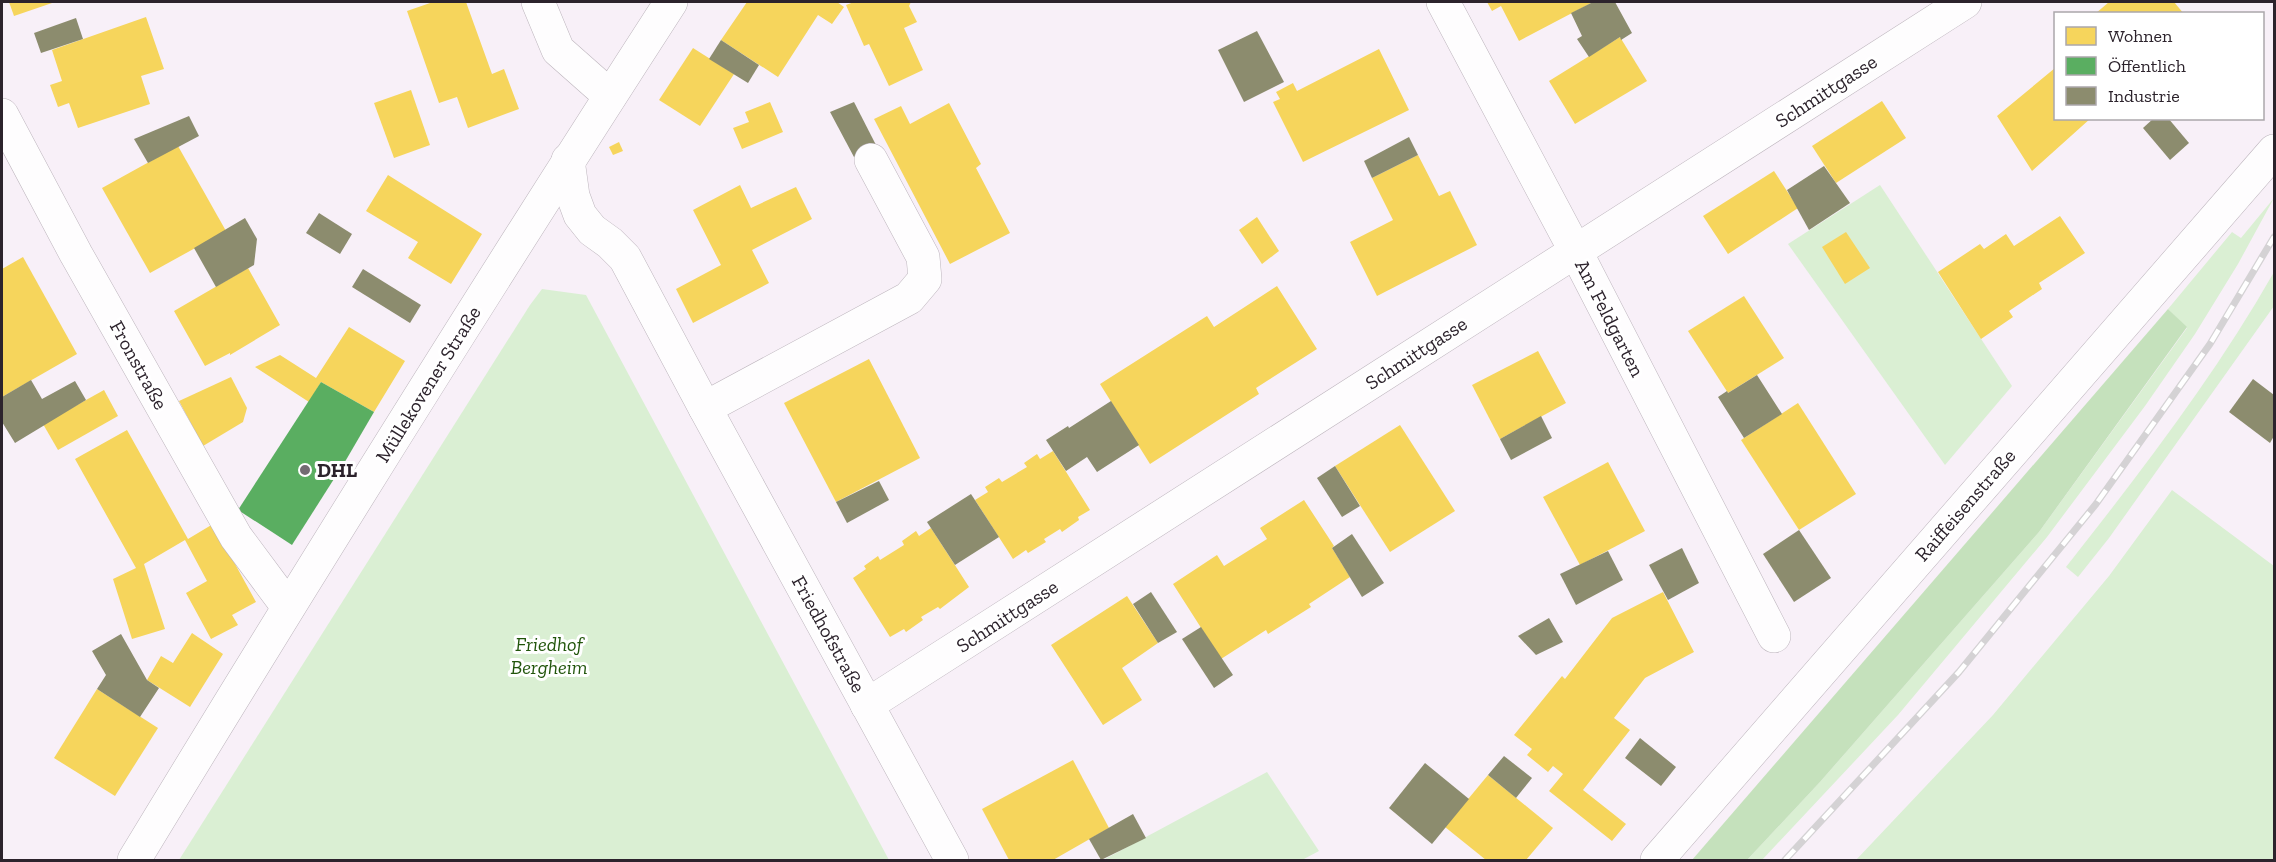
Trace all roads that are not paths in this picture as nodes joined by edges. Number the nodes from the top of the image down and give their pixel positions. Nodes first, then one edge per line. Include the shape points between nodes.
1 (538, 2) edge
2 (671, 2) edge
3 (1443, 2) edge
4 (1965, 2) edge
5 (610, 96) junction
6 (2, 115) edge
7 (2274, 151) edge
8 (568, 160) junction
9 (871, 160) dead end
10 (1576, 252) junction
11 (705, 408) junction
12 (288, 607) junction
13 (1774, 636) dead end
14 (867, 705) junction
15 (134, 861) edge
16 (952, 861) edge
17 (1657, 861) edge

1 - 5 street via 558,50
2 - 5 street, Müllekovener Straße
3 - 10 street, Am Feldgarten
4 - 10 street, Schmittgasse
5 - 8 street, Müllekovener Straße
6 - 12 street, Fronstraße via 236,537
7 - 17 street, Raiffeisenstraße
8 - 11 street, Friedhofstraße via 580,215 625,258
8 - 12 street, Müllekovener Straße
9 - 11 street via 923,257 925,279 909,298
10 - 13 street, Am Feldgarten
10 - 14 street, Schmittgasse
11 - 14 street, Friedhofstraße
12 - 15 street, Müllekovener Straße
14 - 16 street, Friedhofstraße

